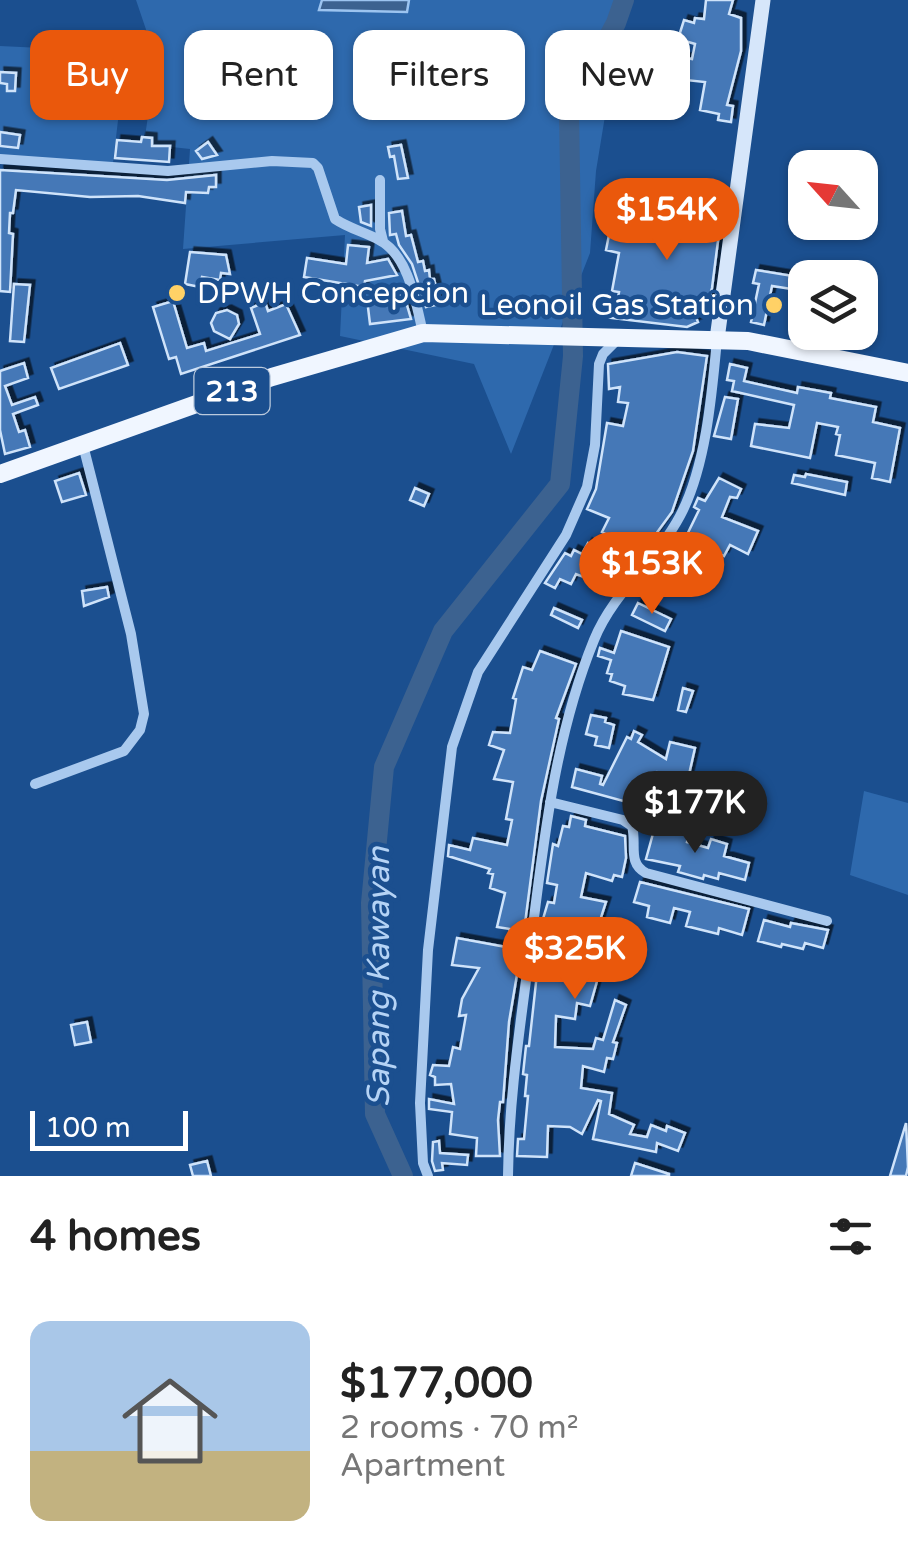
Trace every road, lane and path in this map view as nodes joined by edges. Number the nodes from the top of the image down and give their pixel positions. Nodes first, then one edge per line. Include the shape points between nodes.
1 (764, 0) edge
2 (0, 159) edge
3 (380, 180) dead end
4 (383, 241) junction
5 (423, 333) junction
6 (613, 337) junction
7 (717, 339) junction
8 (908, 373) edge
9 (83, 445) junction
10 (0, 474) edge
11 (35, 784) dead end
12 (550, 802) junction
13 (828, 921) dead end
14 (428, 1176) edge
15 (508, 1176) edge

1 - 7 main road
2 - 4 street via 168,171 313,163 336,219
3 - 4 street
4 - 5 street via 401,262
5 - 6 main road, 213
5 - 9 main road, 213 via 272,377
6 - 7 main road, 213
6 - 14 street via 599,364 587,487 566,535 478,672 452,748 428,950 420,1103
7 - 8 main road, 213
7 - 12 street via 687,500 595,638
9 - 10 main road, 213
9 - 11 street via 144,714 124,751
12 - 13 street via 632,826 633,859 646,873
12 - 15 street via 517,1030

